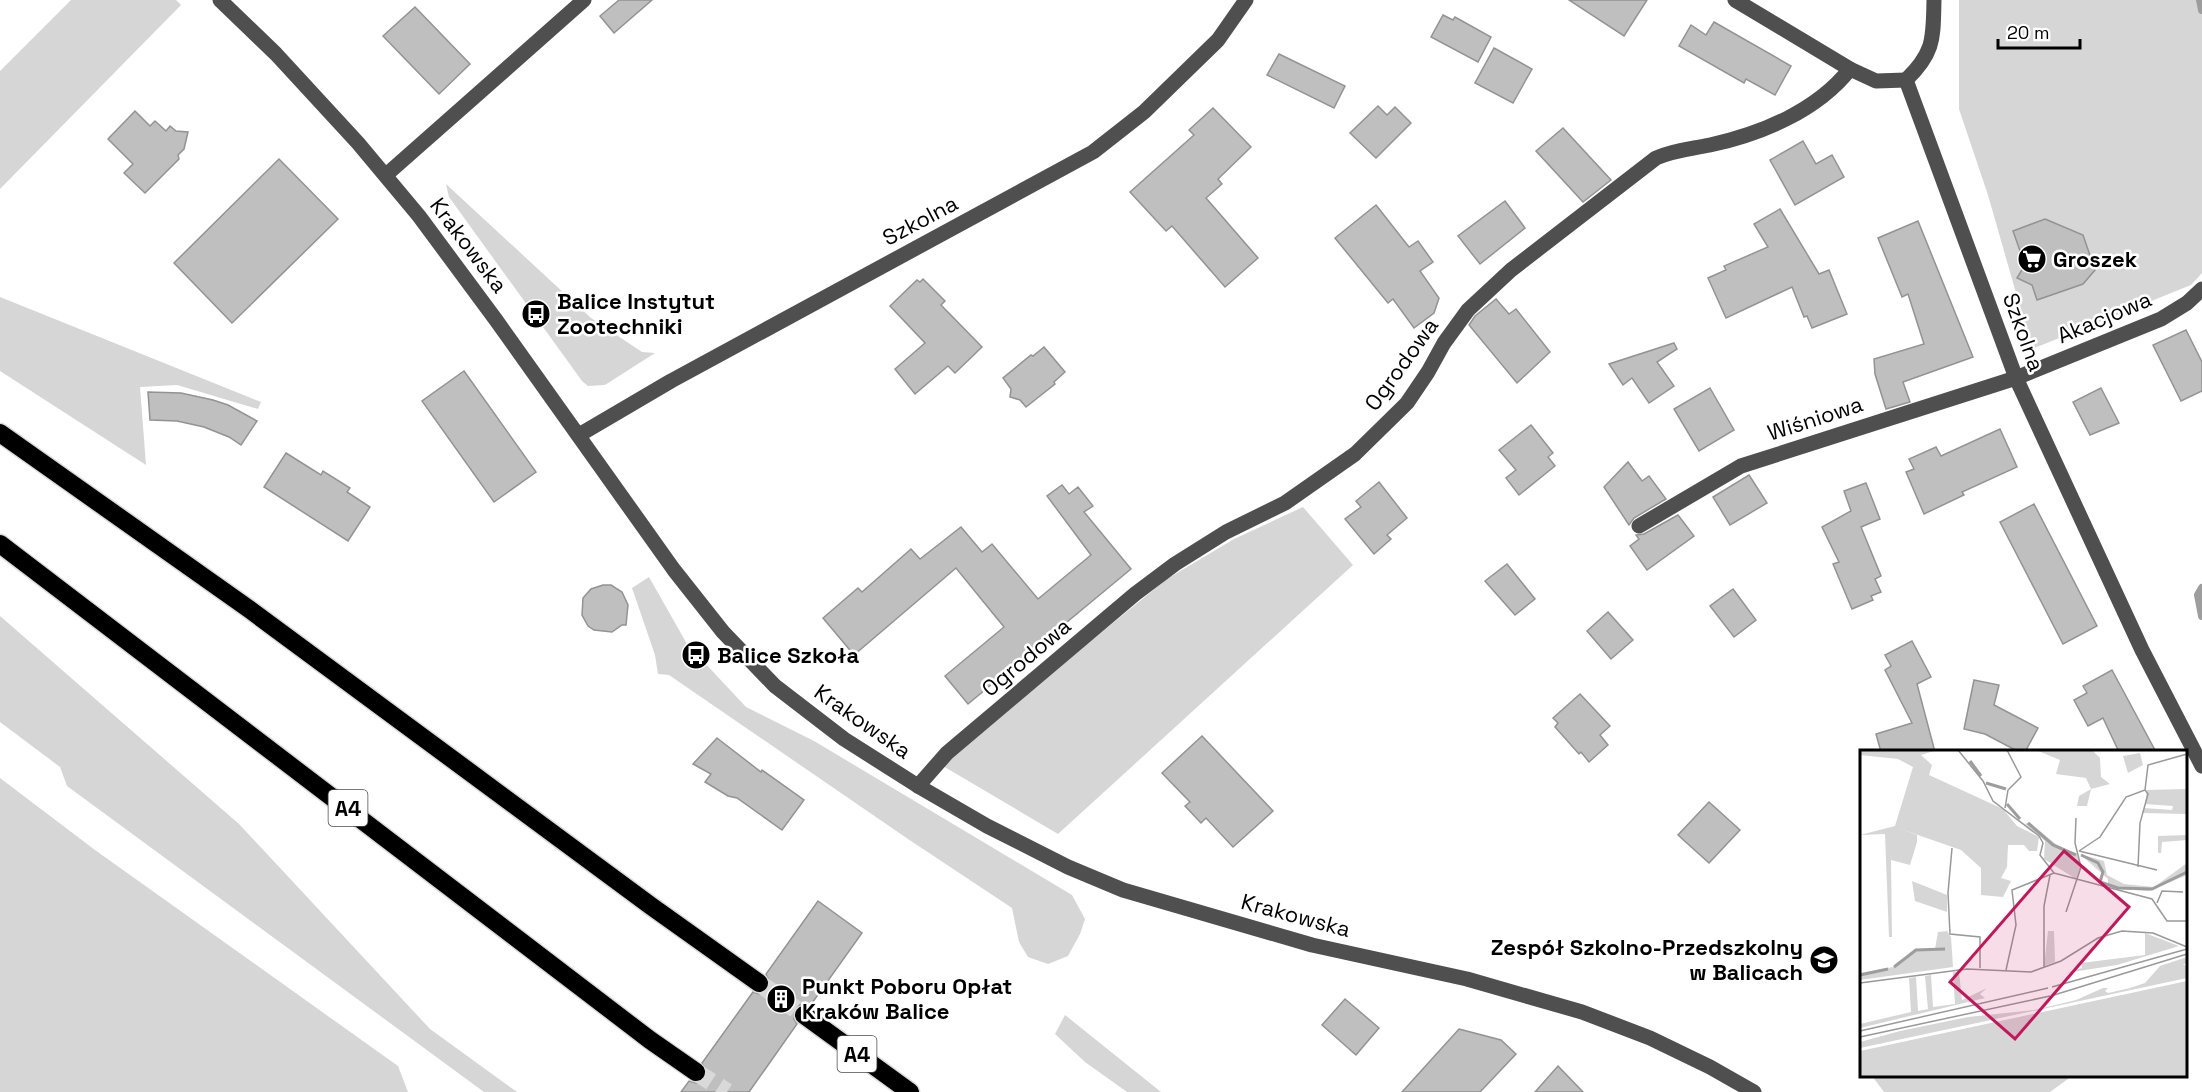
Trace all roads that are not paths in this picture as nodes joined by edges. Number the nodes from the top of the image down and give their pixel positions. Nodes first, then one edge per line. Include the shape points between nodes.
1 (220, 0) edge
2 (584, 0) edge
3 (1246, 0) edge
4 (1735, 0) edge
5 (1934, 0) edge
6 (1850, 69) junction
7 (1906, 80) junction
8 (386, 175) junction
9 (2202, 289) edge
10 (2016, 378) junction
11 (0, 433) edge
12 (579, 435) junction
13 (1639, 526) dead end
14 (0, 544) edge
15 (2202, 766) edge
16 (918, 786) junction
17 (759, 983) tunnel mouth
18 (804, 1015) tunnel mouth
19 (696, 1072) tunnel mouth
20 (910, 1092) edge
21 (1754, 1092) edge

1 - 8 street, Krakowska via 276,54
2 - 8 street
3 - 12 street, Szkolna via 1218,40 1144,112 1093,152 670,381
4 - 6 street
5 - 7 street via 1933,38 1923,64
6 - 7 street via 1876,81
6 - 16 street, Ogrodowa via 1830,91 1765,130 1656,158 1510,270 1468,310 1407,402 1355,454 1285,503 1226,532 1175,564 1135,594 946,753
7 - 10 street, Szkolna
8 - 12 street, Krakowska via 444,248
9 - 10 street, Akacjowa via 2161,319
10 - 13 street, Wiśniowa via 1741,466
10 - 15 street, Szkolna via 2142,650
11 - 17 highway via 249,609
12 - 16 street, Krakowska via 691,593 752,665 844,739
14 - 19 highway, A4
16 - 21 street, Krakowska via 1026,848 1123,890 1312,945 1467,979 1582,1012 1650,1038
18 - 20 highway, A4

